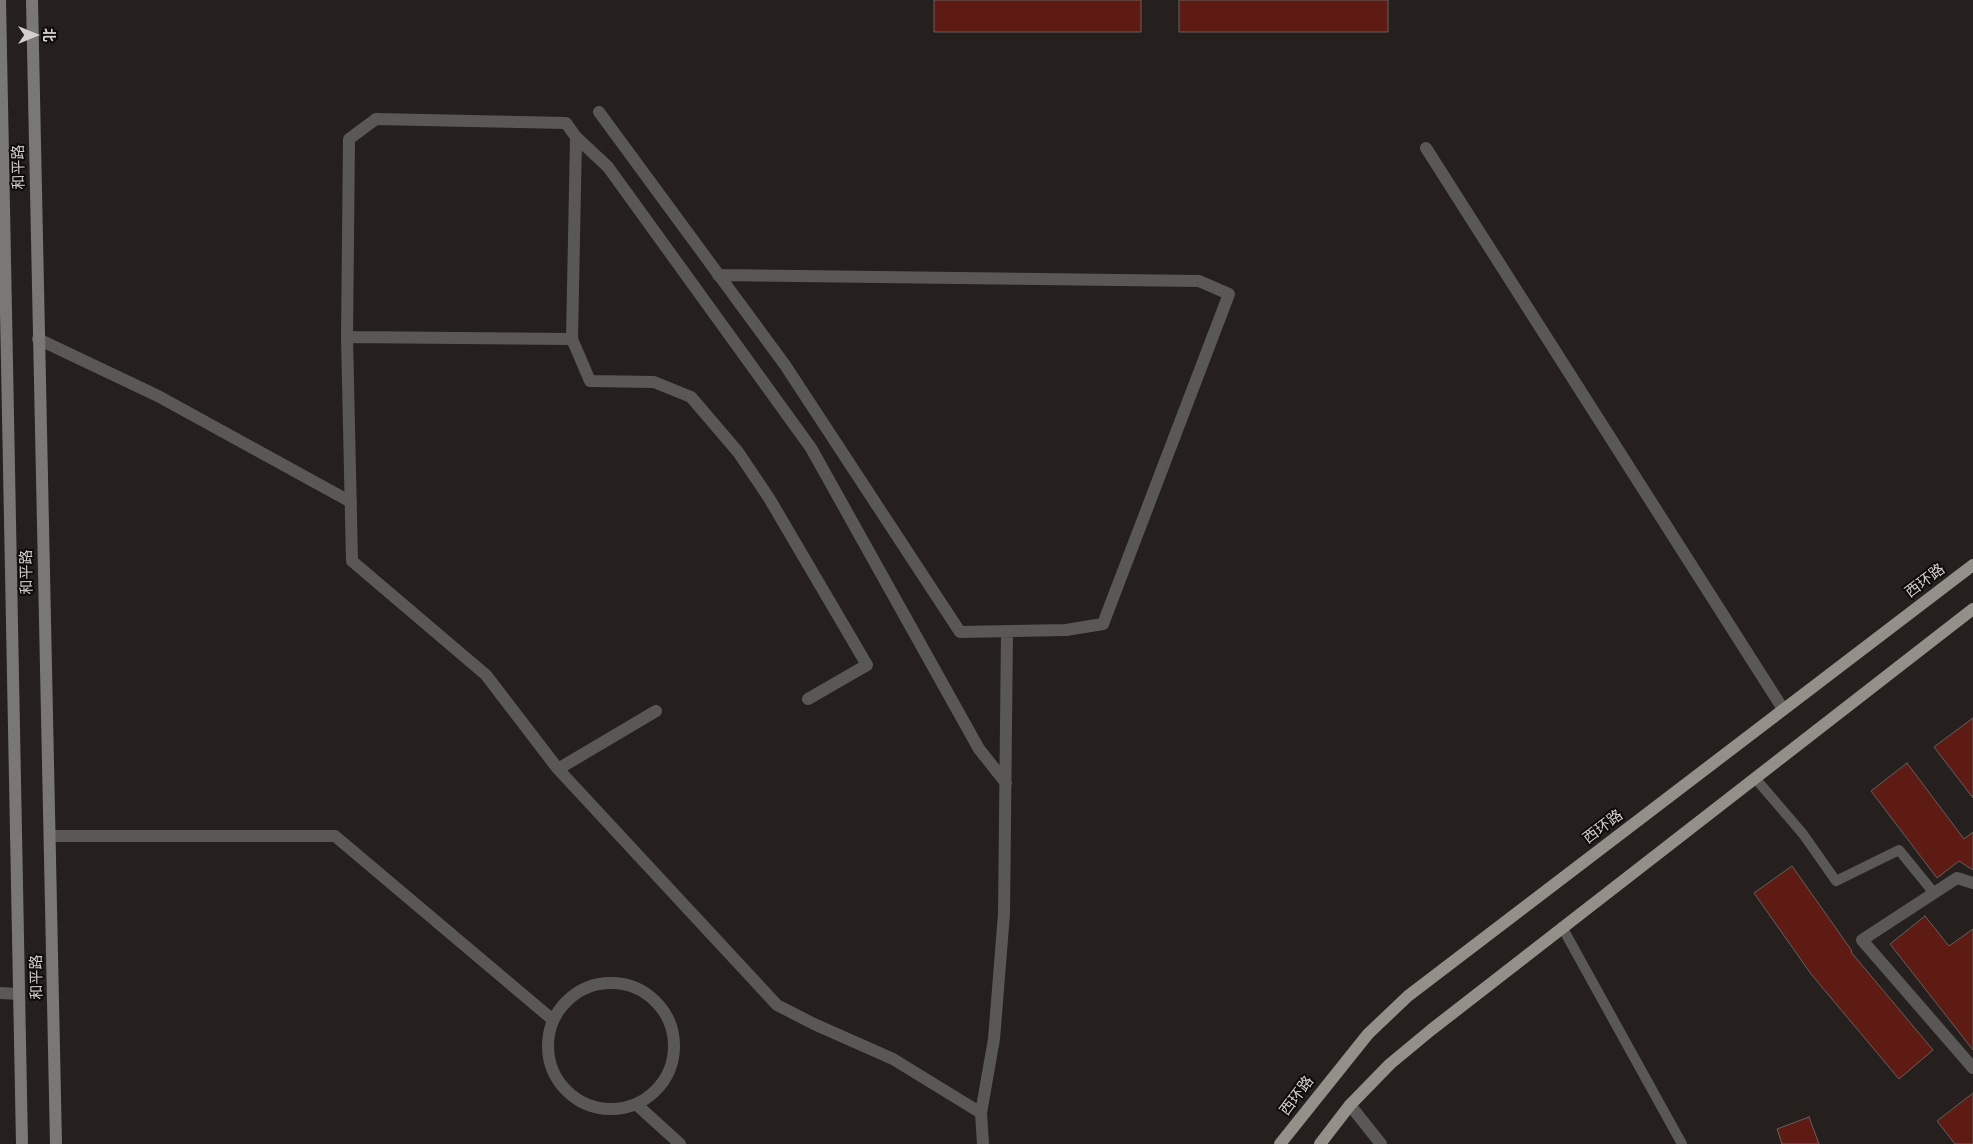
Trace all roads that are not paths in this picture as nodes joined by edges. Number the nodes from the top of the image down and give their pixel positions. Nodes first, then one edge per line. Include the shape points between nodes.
1 (0, 0) edge
2 (32, 0) edge
3 (599, 112) dead end
4 (576, 137) junction
5 (1426, 148) dead end
6 (718, 275) junction
7 (347, 337) junction
8 (38, 339) junction
9 (572, 339) junction
10 (351, 502) junction
11 (1973, 565) edge
12 (1973, 609) edge
13 (1008, 631) junction
14 (808, 700) dead end
15 (1782, 708) junction
16 (656, 711) dead end
17 (558, 769) junction
18 (1755, 778) junction
19 (1006, 783) junction
20 (50, 836) junction
21 (1973, 883) edge
22 (1934, 893) junction
23 (1562, 927) junction
24 (0, 993) edge
25 (20, 994) junction
26 (553, 1020) junction
27 (1973, 1068) edge
28 (636, 1104) junction
29 (1350, 1105) junction
30 (980, 1112) junction
31 (22, 1144) edge
32 (56, 1144) edge
33 (680, 1144) edge
34 (983, 1144) edge
35 (1280, 1144) edge
36 (1320, 1144) edge
37 (1381, 1144) edge
38 (1682, 1144) edge

1 - 25 main road, 和平路
2 - 8 main road, 和平路
3 - 6 street
4 - 7 street via 566,123 376,119 349,139
4 - 9 street
4 - 19 street via 608,166 811,448 979,749
5 - 15 street
6 - 13 street via 785,365 960,632
6 - 13 street via 1199,281 1229,294 1103,624 1066,630
7 - 9 street
7 - 10 street
8 - 10 street via 158,396
8 - 20 main road, 和平路
9 - 14 street via 590,381 654,382 691,397 738,452 769,498 867,666
10 - 17 street via 352,561 486,675
11 - 15 main road, 西环路
12 - 18 main road
13 - 19 street
15 - 35 main road, 西环路 via 1408,996 1368,1034
16 - 17 street
17 - 30 street via 777,1005 893,1059
18 - 22 lane via 1803,834 1836,881 1899,850
18 - 23 main road
19 - 30 street via 1004,914 994,1039
20 - 26 street via 335,836
20 - 32 main road, 和平路
21 - 22 street via 1957,878
22 - 27 street via 1862,940
23 - 29 main road via 1390,1064
23 - 38 lane
24 - 25 street
25 - 31 main road, 和平路
26 - 28 street via 548,1041 550,1062 559,1083 574,1098 594,1107 615,1110
26 - 28 street via 566,1002 582,990 600,984 620,984 639,990 655,1001 667,1017 673,1036 673,1056 667,1075 654,1092
28 - 33 street
29 - 36 main road
29 - 37 street
30 - 34 street

